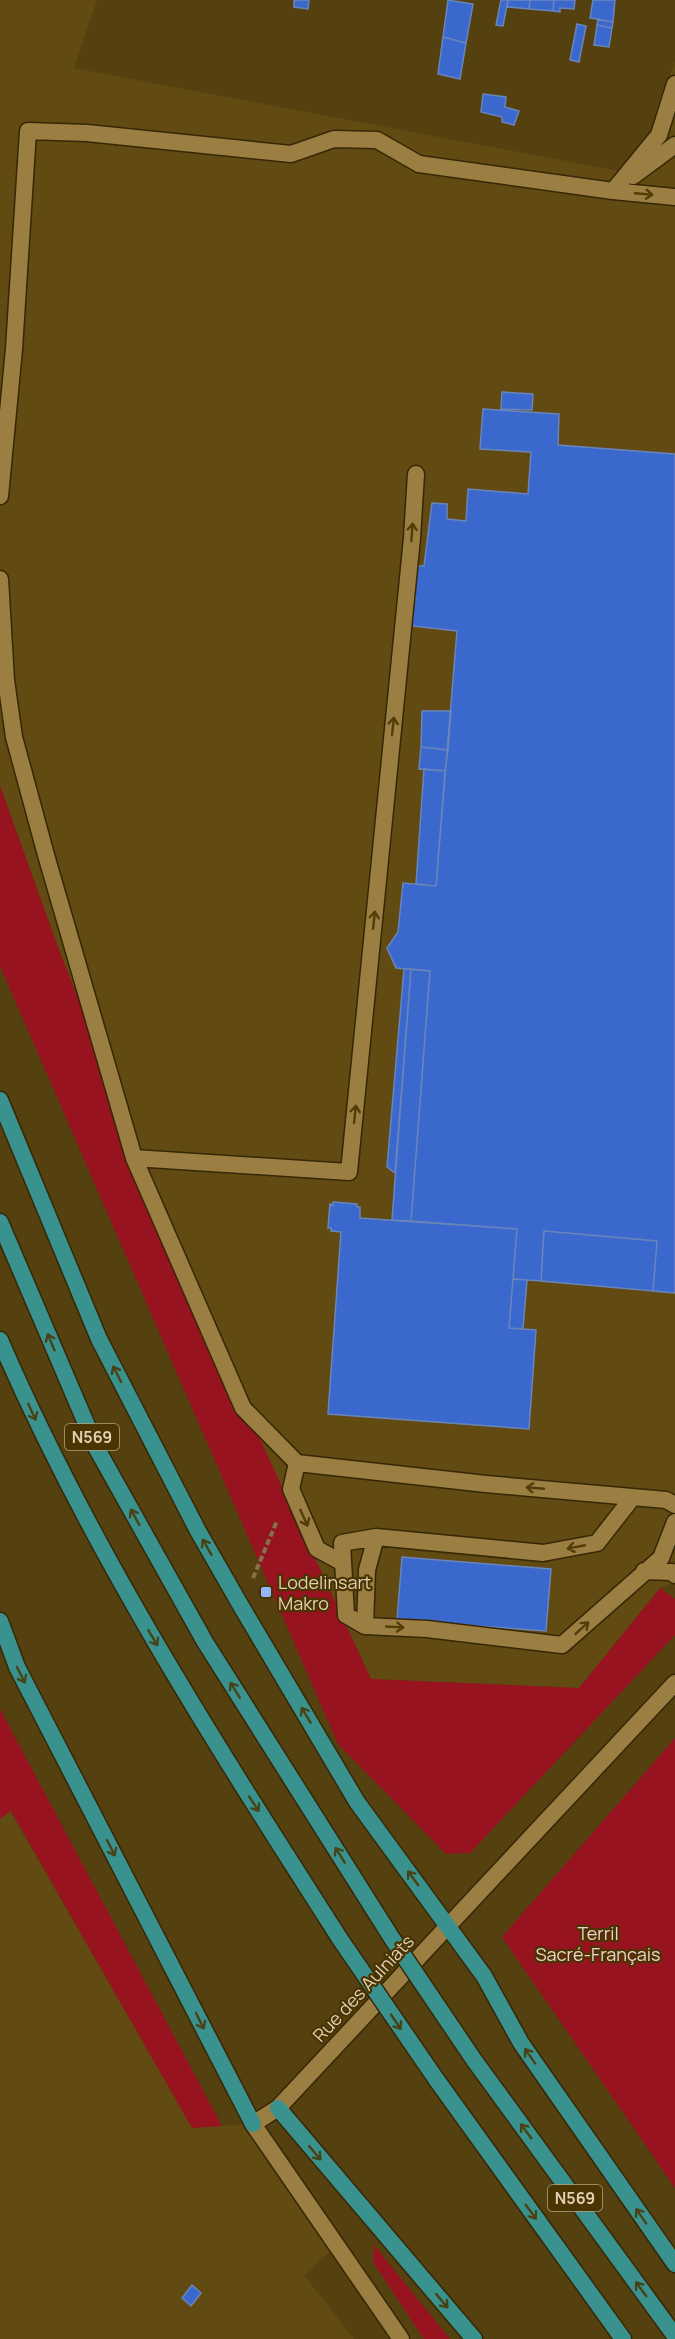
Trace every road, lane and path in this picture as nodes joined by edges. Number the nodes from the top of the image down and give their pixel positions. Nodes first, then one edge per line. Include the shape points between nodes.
1 (675, 84) edge
2 (675, 145) edge
3 (613, 191) junction
4 (675, 197) edge
5 (416, 474) dead end
6 (0, 496) edge
7 (0, 579) edge
8 (0, 1100) edge
9 (134, 1158) junction
10 (0, 1222) edge
11 (0, 1340) edge
12 (297, 1463) junction
13 (291, 1489) junction
14 (633, 1497) junction
15 (675, 1505) edge
16 (675, 1522) edge
17 (376, 1537) junction
18 (343, 1563) junction
19 (644, 1571) junction
20 (675, 1575) edge
21 (241, 1606) junction
22 (0, 1621) edge
23 (365, 1626) junction
24 (675, 1683) edge
25 (448, 1925) junction
26 (278, 2108) junction
27 (254, 2124) junction
28 (675, 2264) edge
29 (675, 2336) edge
30 (401, 2339) edge
31 (474, 2339) edge
32 (623, 2339) edge

1 - 3 street via 659,135
2 - 3 street
3 -> 4 street
3 - 6 street via 419,164 377,140 334,139 291,154 87,133 28,131
9 -> 5 street via 349,1172
7 - 9 street via 14,737
21 -> 8 highway via 99,1339
9 - 12 street via 243,1408
29 -> 10 highway, N569, bridge via 474,2060 393,1940 205,1642 97,1449
11 -> 32 highway, N569, bridge via 55,1461 123,1587 226,1761 436,2079
12 - 13 street
14 -> 12 street
13 -> 18 street via 317,1549
13 - 21 path
14 - 15 street via 666,1500
14 -> 17 street via 597,1543 543,1553
16 - 19 street via 661,1558
17 - 18 street via 342,1543
17 - 23 street via 367,1570
18 - 23 street via 346,1615
19 - 20 street
23 -> 19 street via 427,1629 562,1646
25 -> 21 highway via 357,1802
22 -> 27 highway via 17,1667
24 - 25 street, Rue des Aulniats
25 - 26 street, Rue des Aulniats
28 -> 25 highway via 521,2043 484,1976
26 - 27 street, Rue des Aulniats
26 -> 31 highway
27 - 30 street

